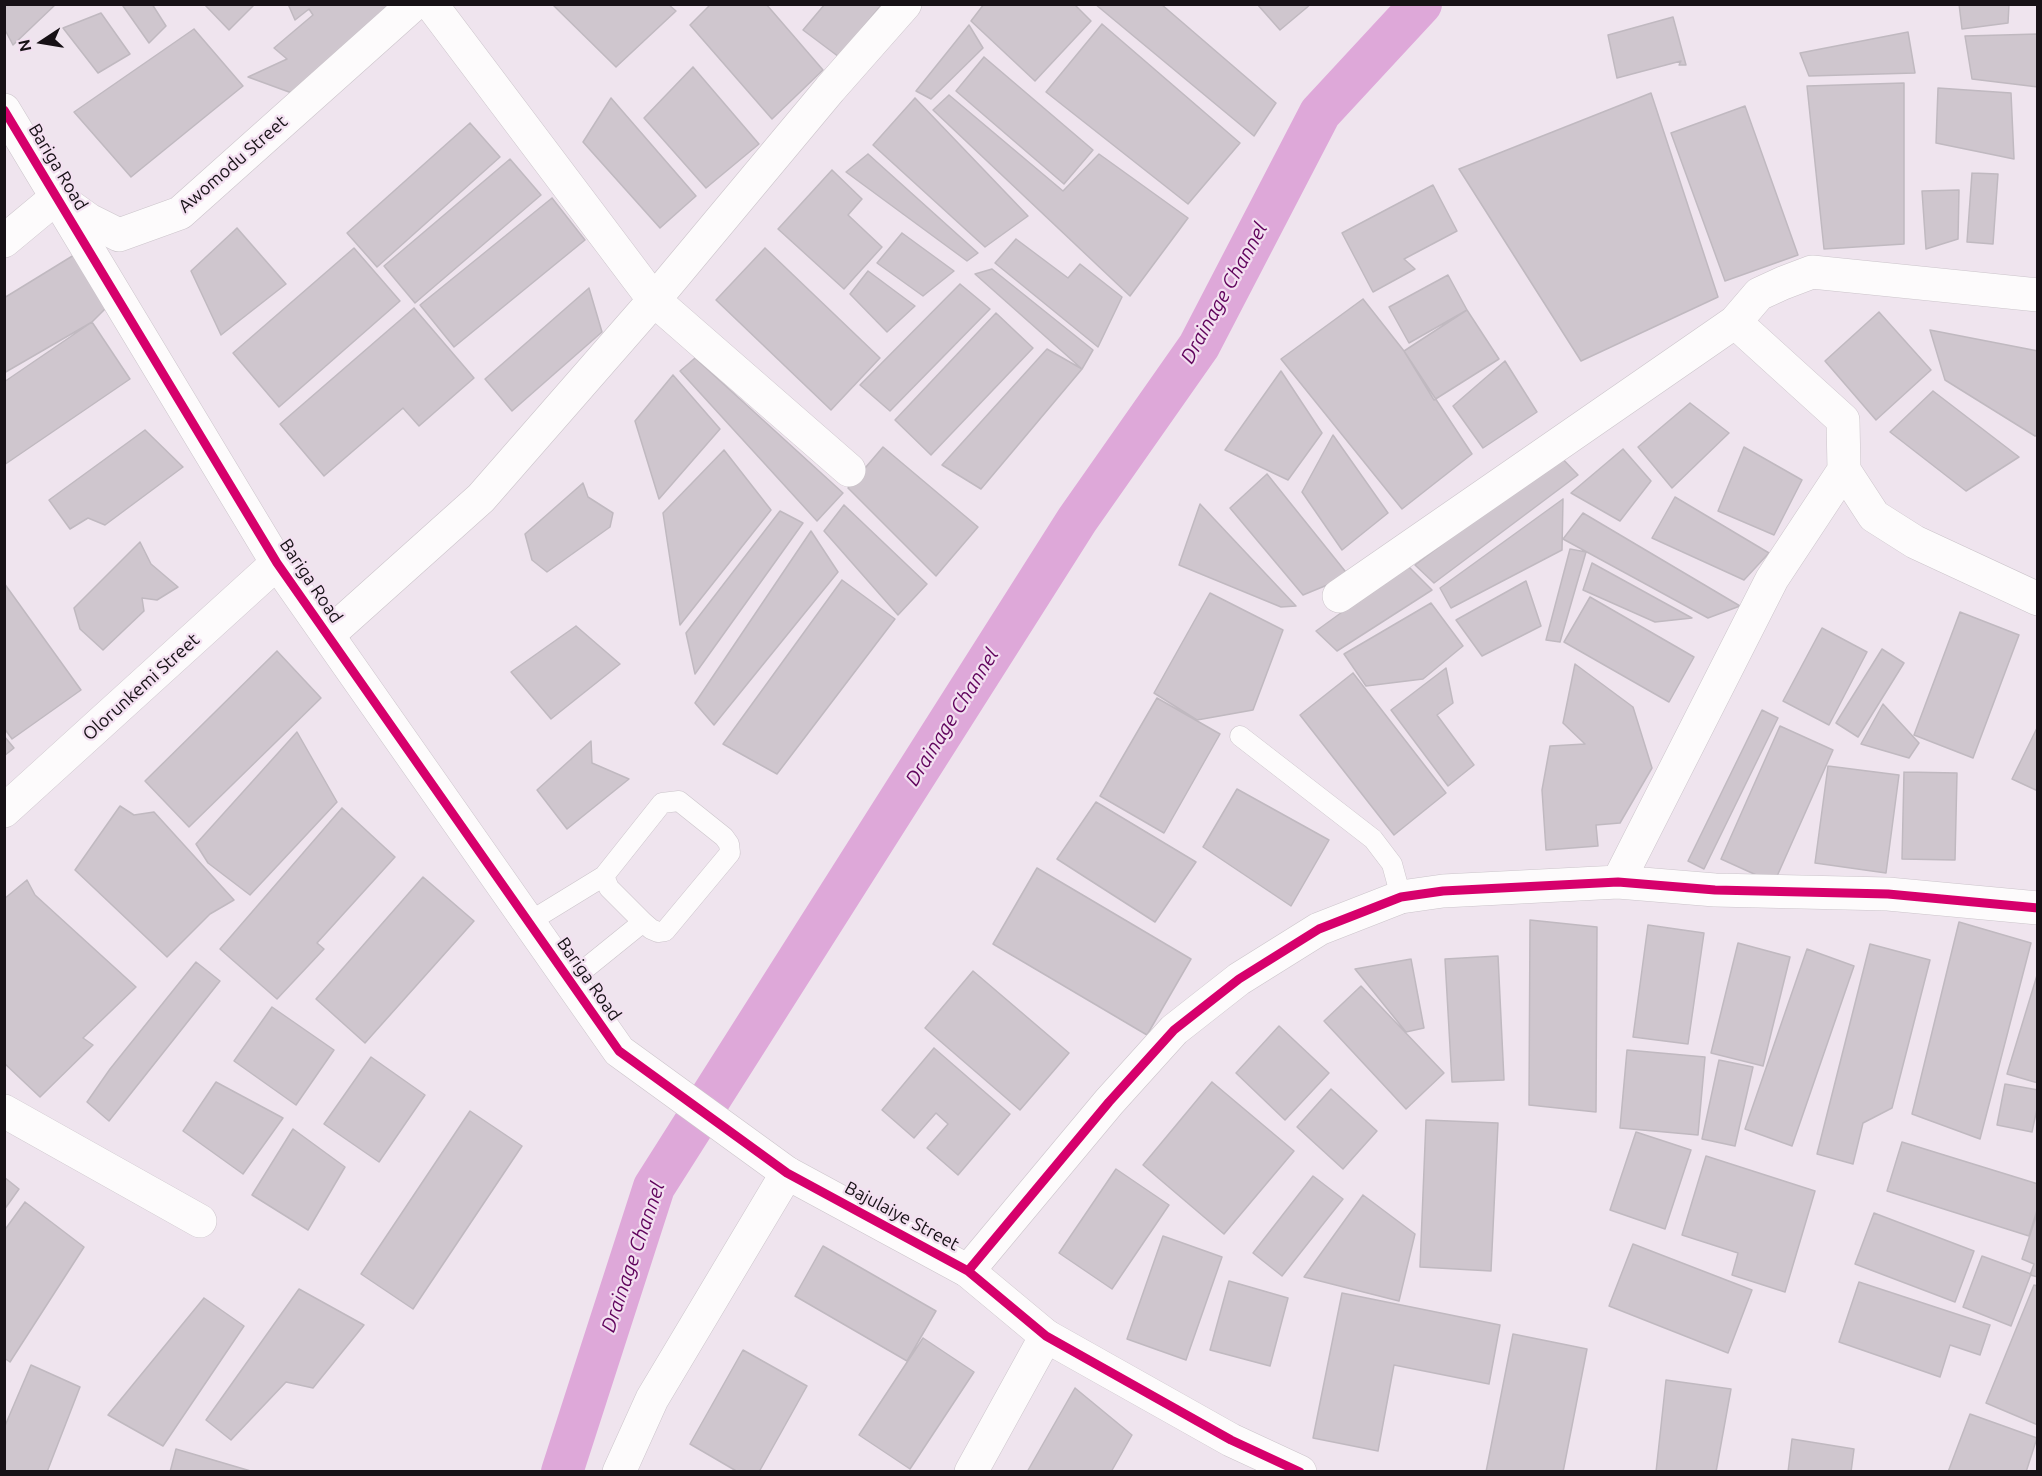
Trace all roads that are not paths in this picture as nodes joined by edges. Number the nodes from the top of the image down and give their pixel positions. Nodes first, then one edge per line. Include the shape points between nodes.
1 (414, 4) edge
2 (431, 4) edge
3 (905, 4) edge
4 (4, 111) edge
5 (57, 197) junction
6 (4, 241) edge
7 (2037, 296) edge
8 (654, 300) junction
9 (1735, 322) junction
10 (849, 470) dead end
11 (1844, 470) junction
12 (277, 563) junction
13 (1339, 596) dead end
14 (2037, 599) edge
15 (328, 635) junction
16 (1240, 736) dead end
17 (4, 811) edge
18 (604, 876) junction
19 (1617, 882) junction
20 (1401, 897) junction
21 (2037, 908) edge
22 (529, 922) junction
23 (643, 922) junction
24 (570, 981) junction
25 (619, 1051) joint
26 (4, 1111) edge
27 (787, 1173) junction
28 (200, 1221) dead end
29 (968, 1271) junction
30 (1046, 1336) junction
31 (619, 1472) edge
32 (971, 1472) edge
33 (1300, 1472) edge

1 - 5 street, Awomodu Street via 180,213 119,235
2 - 8 street
3 - 8 street
4 - 5 street, Bariga Road
5 - 6 street
5 - 12 street, Bariga Road
7 - 9 street via 1812,272 1759,294
8 - 10 street
8 - 15 street via 481,498
9 - 11 street via 1842,420
9 - 13 street
11 - 14 street via 1874,516 1915,542
11 - 19 street via 1772,579
12 - 15 street, Bariga Road
12 - 17 street, Olorunkemi Street
15 - 22 street, Bariga Road
16 - 20 lane via 1373,838 1392,864
18 - 22 lane
18 - 23 lane via 609,888
18 - 23 lane via 662,803 679,801 724,837 730,853 665,931 658,932
19 - 20 street via 1443,891
19 - 21 street via 1715,890 1888,894
20 - 29 street via 1319,929 1239,979 1173,1030
22 - 24 street, Bariga Road
23 - 24 lane
24 - 25 street, Bariga Road
25 - 27 street, Bajulaiye Street
26 - 28 street
27 - 29 street, Bajulaiye Street
27 - 31 street via 652,1399
29 - 30 street, Bajulaiye Street
30 - 32 street
30 - 33 street, Bajulaiye Street via 1231,1440

